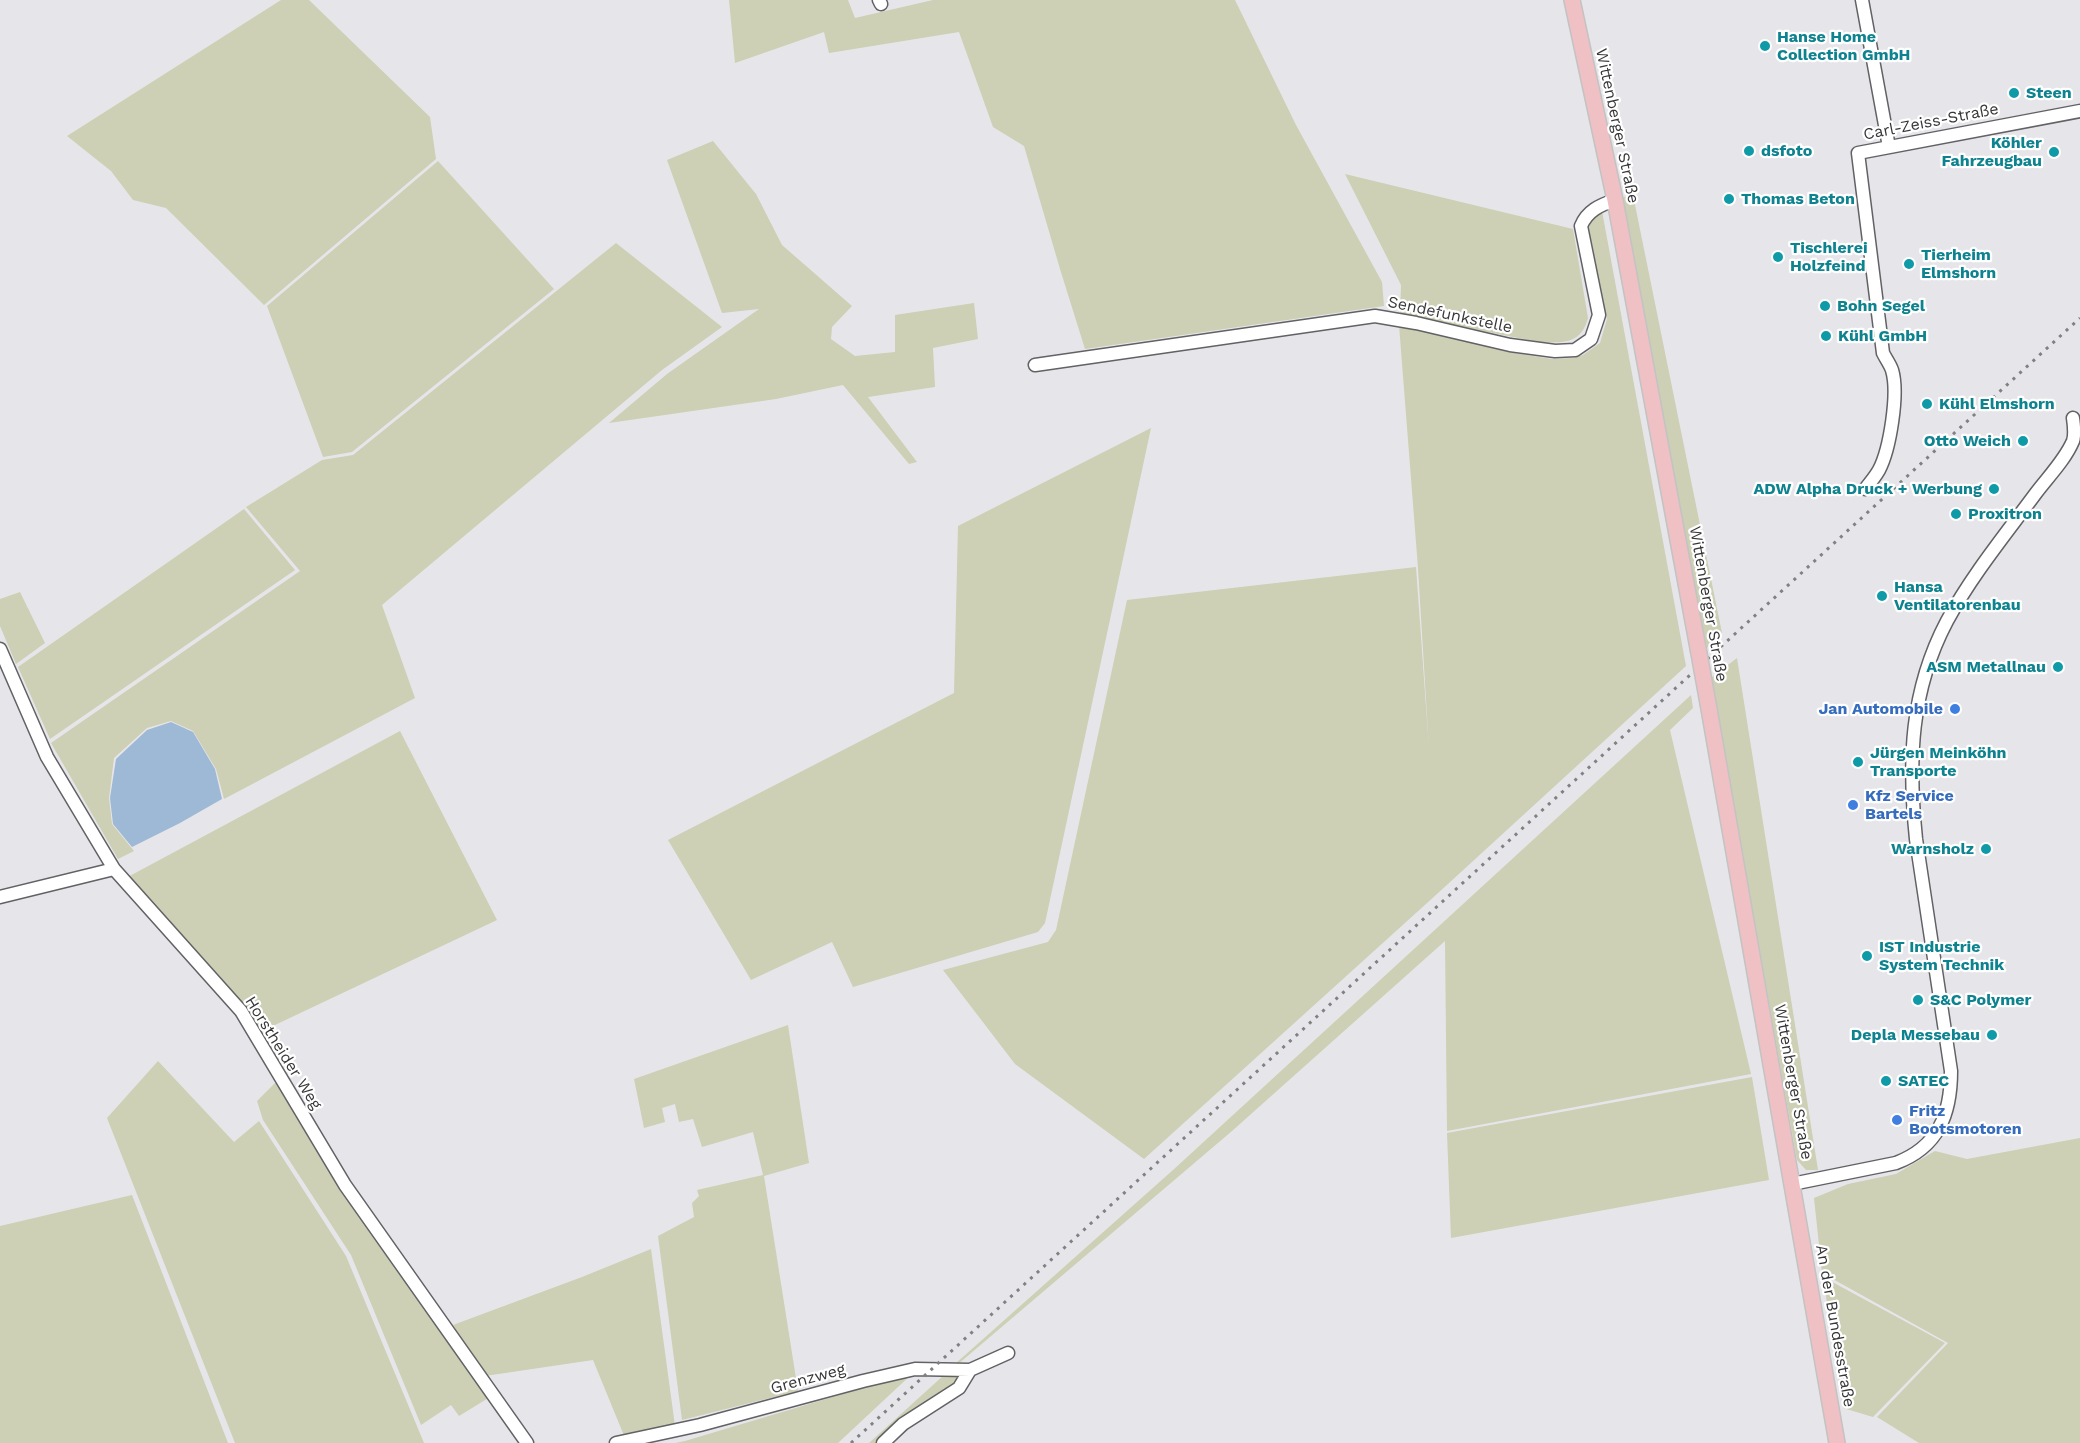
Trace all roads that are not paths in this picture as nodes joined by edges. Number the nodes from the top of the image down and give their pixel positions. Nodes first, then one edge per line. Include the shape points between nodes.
1 (1572, 0) edge
2 (1862, 0) edge
3 (2080, 111) edge
4 (1889, 147) junction
5 (1615, 200) junction
6 (1035, 365) dead end
7 (2073, 418) dead end
8 (1865, 489) dead end
9 (0, 649) edge
10 (114, 869) junction
11 (0, 897) edge
12 (1792, 1184) junction
13 (1797, 1216) joint
14 (1008, 1353) dead end
15 (970, 1370) junction
16 (527, 1443) edge
17 (616, 1443) edge
18 (883, 1443) edge
19 (1837, 1443) edge

1 - 5 main road, Wittenberger Straße
2 - 4 street
3 - 4 street, Carl-Zeiss-Straße
4 - 8 street, Carl-Zeiss-Straße via 1858,153 1883,353 1892,371 1894,399 1885,454
5 - 6 street, Sendefunkstelle via 1591,211 1581,226 1599,315 1591,339 1575,350 1510,345 1374,316
5 - 12 main road, Wittenberger Straße, bridge
7 - 12 street via 2074,439 2061,460 1984,563 1947,621 1923,677 1917,702 1912,802 1951,1071 1947,1111 1932,1139 1908,1158
9 - 10 street, Horstheider Weg via 47,758
10 - 11 street
10 - 16 street, Horstheider Weg via 241,1011 345,1185
12 - 13 main road, Wittenberger Straße
13 - 19 main road, An der Bundesstraße
14 - 15 street, Grenzweg
15 - 17 street, Grenzweg via 915,1369
15 - 18 street via 959,1388 903,1424

